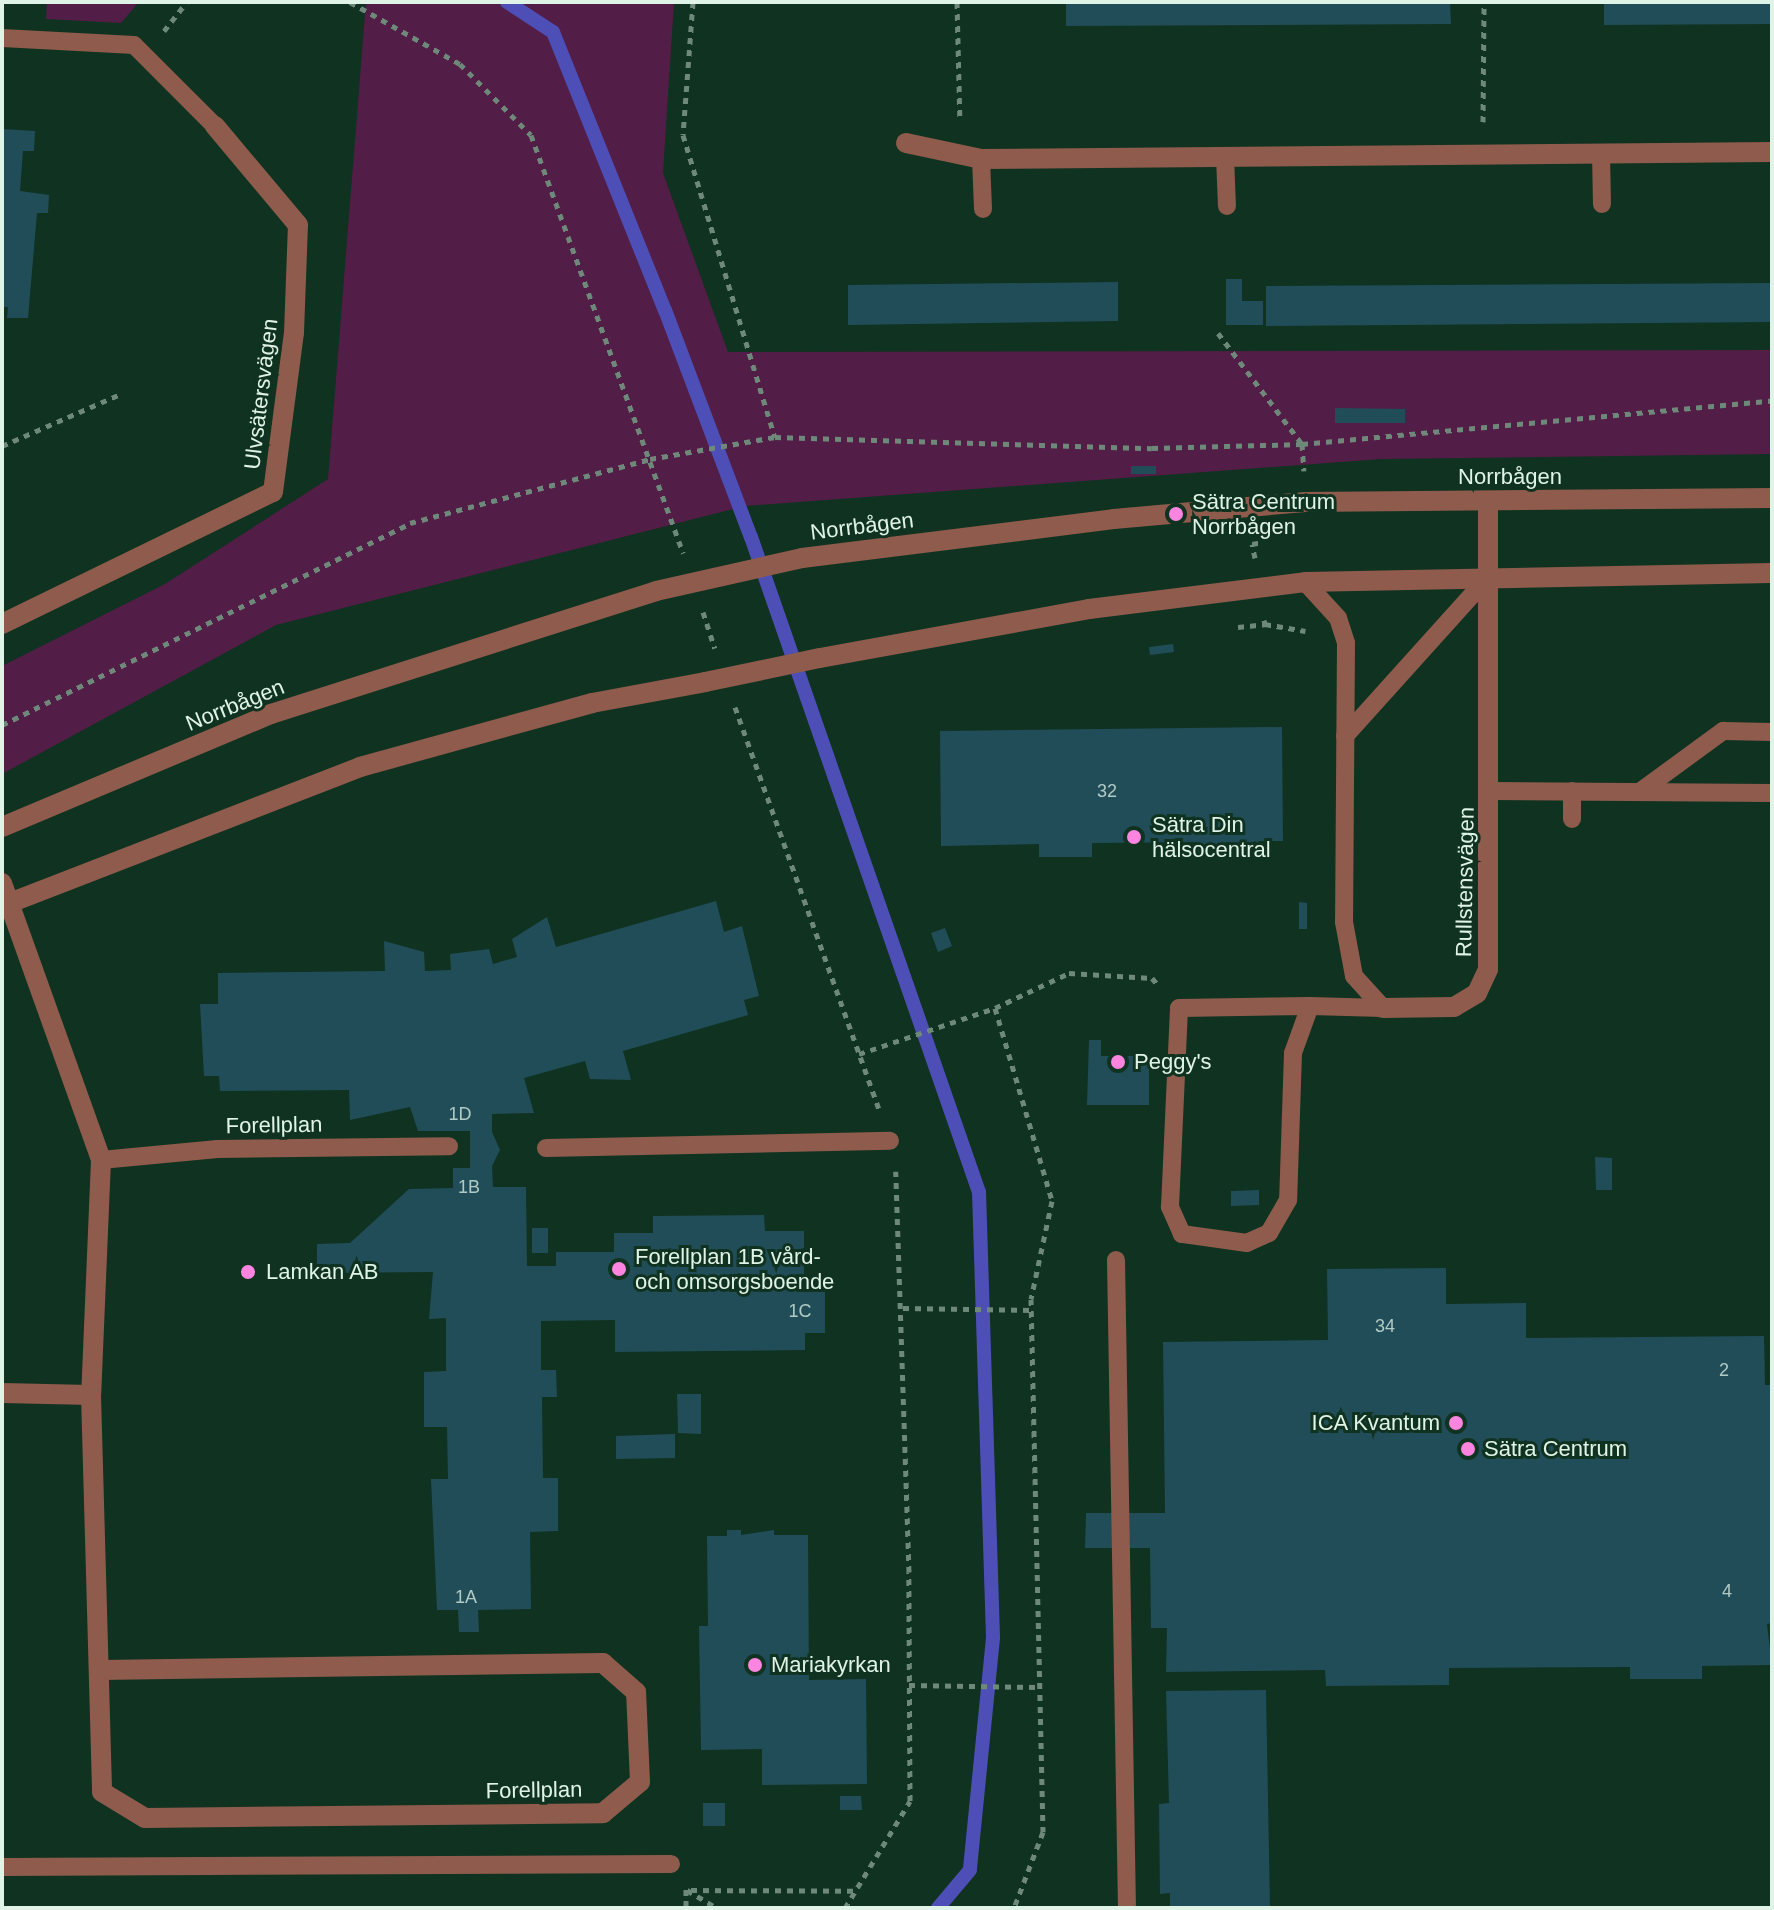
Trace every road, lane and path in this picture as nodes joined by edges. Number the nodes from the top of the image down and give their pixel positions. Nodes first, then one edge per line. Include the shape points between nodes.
1 (187, 2) edge
2 (350, 2) edge
3 (693, 2) edge
4 (957, 2) edge
5 (1484, 2) edge
6 (161, 35) dead end
7 (2, 38) edge
8 (215, 126) joint
9 (906, 143) dead end
10 (1772, 152) edge
11 (1601, 153) junction
12 (1483, 155) junction
13 (971, 157) junction
14 (1225, 157) junction
15 (1602, 204) dead end
16 (1227, 206) dead end
17 (983, 209) dead end
18 (118, 395) dead end
19 (1772, 400) edge
20 (775, 437) junction
21 (2, 446) edge
22 (650, 459) junction
23 (1772, 498) edge
24 (1488, 501) junction
25 (686, 562) dead end
26 (1772, 573) edge
27 (1489, 576) junction
28 (1305, 582) junction
29 (702, 608) dead end
30 (2, 624) edge
31 (717, 653) dead end
32 (732, 699) dead end
33 (2, 725) edge
34 (1772, 732) edge
35 (1345, 736) junction
36 (1491, 791) junction
37 (1572, 791) junction
38 (1641, 791) junction
39 (1772, 793) edge
40 (1572, 819) dead end
41 (2, 827) edge
42 (2, 883) edge
43 (6, 904) edge
44 (1310, 1006) junction
45 (995, 1008) junction
46 (1179, 1008) junction
47 (1383, 1008) junction
48 (859, 1054) junction
49 (890, 1141) junction
50 (449, 1146) dead end
51 (546, 1148) dead end
52 (101, 1160) junction
53 (1116, 1260) dead end
54 (903, 1308) junction
55 (1032, 1310) junction
56 (2, 1393) edge
57 (91, 1395) junction
58 (101, 1670) junction
59 (909, 1685) junction
60 (1040, 1687) junction
61 (671, 1864) dead end
62 (2, 1867) edge
63 (686, 1890) junction
64 (855, 1891) junction
65 (686, 1908) edge
66 (717, 1908) edge
67 (845, 1908) edge
68 (1014, 1908) edge
69 (1127, 1908) edge

1 - 6 path
2 - 22 path via 460,64 531,135
3 - 20 path via 683,135
4 - 13 path
5 - 12 path
7 - 8 lane via 134,45
8 - 30 street, Ulvsätersvägen via 298,225 294,333 273,492
9 - 13 street
10 - 11 street
11 - 12 street
11 - 15 lane
12 - 14 street
13 - 14 street
13 - 17 lane
14 - 16 lane
18 - 21 path
19 - 20 path via 1302,444 1152,448
20 - 22 path
22 - 25 path
22 - 33 path via 410,523
23 - 24 street, Norrbågen
24 - 27 street, Rullstensvägen
24 - 41 street, Norrbågen, bridge via 1305,502 1114,519 802,558 656,591 271,714
26 - 27 street
27 - 28 street
27 - 35 lane
27 - 36 street, Rullstensvägen
28 - 35 lane via 1338,618 1346,643
28 - 43 street, bridge via 1089,609 592,703 360,767
29 - 31 path
32 - 48 path
34 - 38 lane via 1723,731
35 - 47 lane via 1347,954 1364,992
36 - 37 lane, Rullstensvägen
36 - 47 street, Rullstensvägen via 1488,969 1477,993 1454,1007
37 - 38 lane, Rullstensvägen
37 - 40 lane
38 - 39 lane, Rullstensvägen
42 - 43 street, Forellplan
43 - 52 street, Forellplan
44 - 46 lane, Rullstensvägen
44 - 46 lane via 1293,1053 1288,1200 1269,1233 1247,1243 1182,1234 1170,1207
44 - 47 lane, Rullstensvägen
45 - 46 path via 1069,973 1152,978
45 - 48 path
45 - 55 path via 1052,1201
48 - 49 path
49 - 51 lane
49 - 54 path
50 - 52 lane, Forellplan via 217,1149
52 - 57 street, Forellplan
53 - 69 lane
54 - 55 path
54 - 59 path
55 - 60 path
56 - 57 street
57 - 58 street, Forellplan
58 - 58 street, Forellplan via 102,1792 145,1818 603,1813 640,1782 636,1692 603,1663
59 - 60 path
59 - 64 path via 910,1801
60 - 68 path via 1043,1832
61 - 62 lane
63 - 64 path
63 - 65 path
63 - 66 path
64 - 67 path

